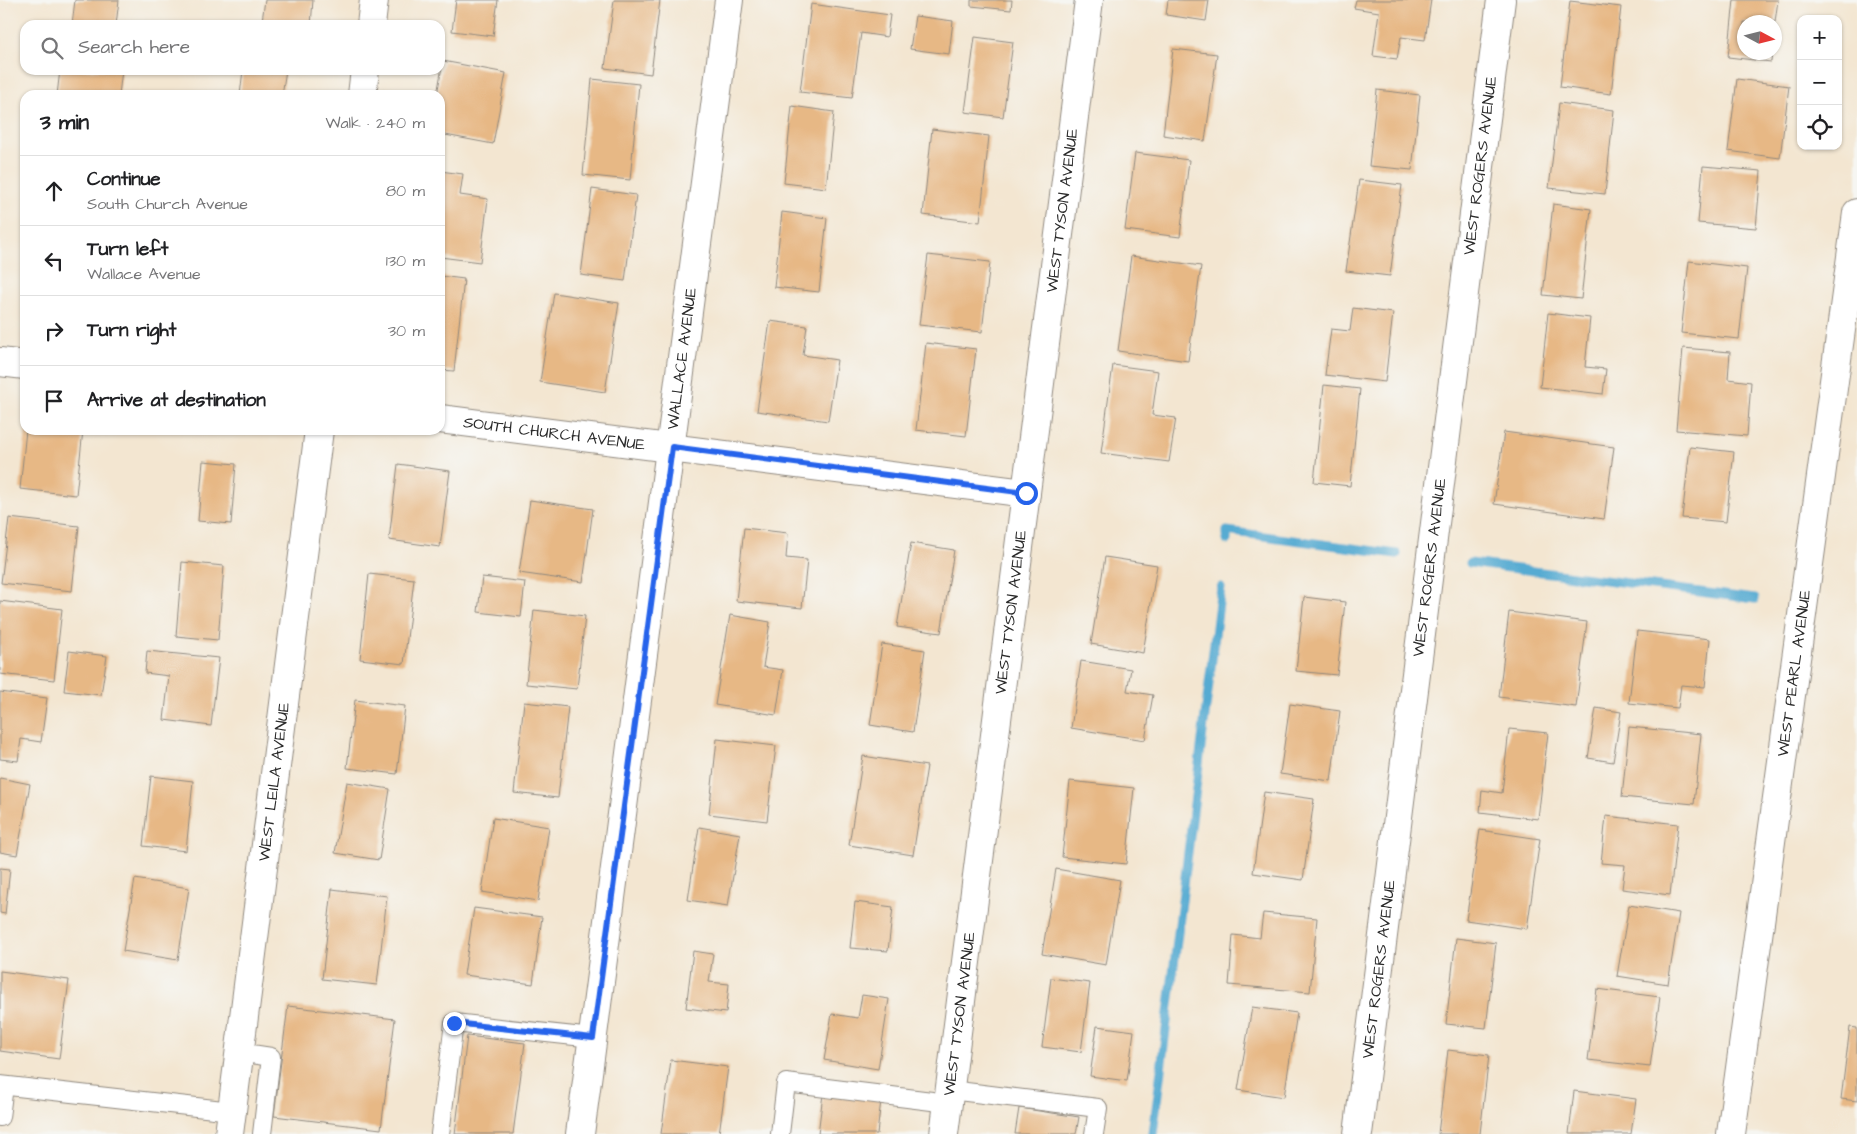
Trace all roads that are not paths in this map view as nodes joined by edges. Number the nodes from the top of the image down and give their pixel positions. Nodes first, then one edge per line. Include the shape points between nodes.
1 (374, 0) edge
2 (729, 0) edge
3 (1089, 0) edge
4 (1501, 0) edge
5 (372, 20) edge
6 (364, 75) edge
7 (363, 90) edge
8 (1857, 213) edge
9 (0, 362) edge
10 (20, 364) edge
11 (445, 420) edge
12 (318, 435) edge
13 (672, 447) junction
14 (1026, 493) junction
15 (593, 1038) junction
16 (239, 1052) junction
17 (2, 1086) edge
18 (949, 1097) junction
19 (0, 1117) edge
20 (230, 1123) edge
21 (262, 1134) edge
22 (440, 1134) edge
23 (580, 1134) edge
24 (780, 1134) edge
25 (944, 1134) edge
26 (1094, 1134) edge
27 (1358, 1134) edge
28 (1731, 1134) edge

1 - 5 street
2 - 13 street, WALLACE AVENUE
3 - 14 street, WEST TYSON AVENUE
4 - 27 street, WEST ROGERS AVENUE
6 - 7 street
8 - 28 street, WEST PEARL AVENUE
9 - 10 street
11 - 13 street, SOUTH CHURCH AVENUE
12 - 16 street, WEST LEILA AVENUE
13 - 14 street, SOUTH CHURCH AVENUE
13 - 15 street, WALLACE AVENUE
14 - 18 street, WEST TYSON AVENUE
15 - 22 lane via 454,1023
15 - 23 street, WALLACE AVENUE
16 - 20 street, WEST LEILA AVENUE
16 - 21 lane via 271,1057
17 - 19 lane
17 - 20 lane
18 - 24 lane via 786,1084
18 - 25 street, WEST TYSON AVENUE
18 - 26 lane via 1098,1108

